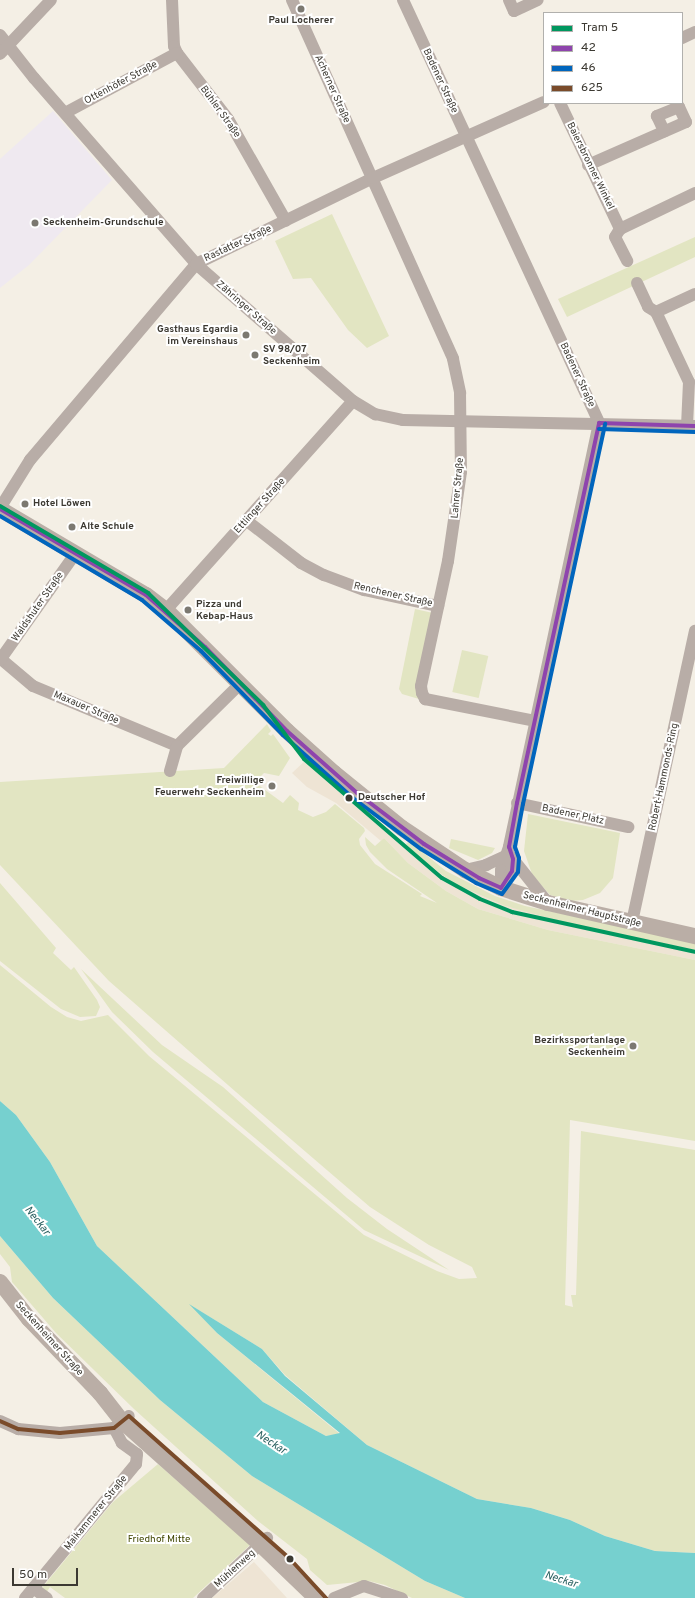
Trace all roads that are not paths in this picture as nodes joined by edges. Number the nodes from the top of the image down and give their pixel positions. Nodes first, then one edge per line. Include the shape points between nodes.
1 (51, 0) edge
2 (172, 0) edge
3 (292, 0) edge
4 (403, 0) edge
5 (509, 0) edge
6 (538, 0) edge
7 (695, 32) edge
8 (0, 35) edge
9 (683, 38) edge
10 (4, 50) edge
11 (177, 54) junction
12 (543, 102) edge
13 (560, 104) edge
14 (65, 113) junction
15 (664, 131) dead end
16 (466, 137) junction
17 (588, 164) junction
18 (373, 178) junction
19 (695, 193) edge
20 (286, 221) junction
21 (620, 229) junction
22 (627, 262) dead end
23 (196, 264) junction
24 (637, 283) dead end
25 (695, 294) edge
26 (656, 312) junction
27 (353, 401) junction
28 (461, 421) junction
29 (599, 423) junction
30 (691, 426) edge
31 (0, 509) edge
32 (246, 520) junction
33 (75, 554) junction
34 (438, 606) junction
35 (166, 610) junction
36 (695, 631) edge
37 (1, 660) edge
38 (240, 684) junction
39 (535, 721) junction
40 (177, 746) junction
41 (170, 771) dead end
42 (517, 803) junction
43 (628, 827) dead end
44 (509, 854) junction
45 (465, 870) junction
46 (501, 888) junction
47 (548, 903) junction
48 (632, 922) junction
49 (695, 936) edge
50 (0, 1282) edge
51 (0, 1421) edge
52 (122, 1422) junction
53 (264, 1542) junction
54 (33, 1588) junction
55 (25, 1598) edge
56 (47, 1598) edge
57 (203, 1598) edge
58 (316, 1598) edge
59 (326, 1598) edge
60 (334, 1598) edge
61 (402, 1598) edge

1 - 10 street
2 - 11 street, Bühler Straße via 174,46
3 - 18 street, Acherner Straße
4 - 16 street, Badener Straße
5 - 6 street via 514,11
7 - 9 street
8 - 10 street, Zähringer Straße
10 - 14 street, Zähringer Straße
11 - 14 street, Ottenhöfer Straße
11 - 20 street, Bühler Straße via 228,119
12 - 16 street, Rastatter Straße
13 - 17 street, Baiersbronner Winkel
14 - 23 street, Zähringer Straße
15 - 17 street
16 - 18 street, Rastatter Straße
16 - 29 street, Badener Straße
17 - 21 street, Baiersbronner Winkel
18 - 20 street, Rastatter Straße
18 - 28 street, Lahrer Straße via 454,359
19 - 21 street
20 - 23 street, Rastatter Straße
21 - 22 street, Baiersbronner Winkel via 615,237
23 - 27 street, Zähringer Straße
23 - 31 street, Rastatter Straße via 30,460
24 - 26 street via 648,307
25 - 26 street
26 - 30 street via 689,382
27 - 28 street, Zähringer Straße via 375,414 403,420
27 - 32 street, Ettlinger Straße
28 - 29 street, Zähringer Straße
28 - 34 street, Lahrer Straße via 461,472 457,507
29 - 30 street, Zähringer Straße
29 - 39 street
31 - 33 main road, Seckenheimer Hauptstraße
32 - 34 street, Renchener Straße via 301,563 324,575 364,590
32 - 35 street, Ettlinger Straße
33 - 35 main road, Seckenheimer Hauptstraße via 146,594
33 - 37 street, Waldshuter Straße
34 - 39 street, Lahrer Straße via 421,686 425,699
35 - 38 main road, Seckenheimer Hauptstraße
36 - 48 street, Robert-Hammonds-Ring
37 - 40 street, Maxauer Straße via 33,686
38 - 40 street
38 - 45 main road, Seckenheimer Hauptstraße via 334,774 402,828
39 - 42 street
40 - 41 street
42 - 43 street, Badener Platz
42 - 44 street
44 - 45 street via 486,865
44 - 46 street via 509,878
44 - 47 street
45 - 46 main road, Seckenheimer Hauptstraße
46 - 47 main road, Seckenheimer Hauptstraße
47 - 48 main road, Seckenheimer Hauptstraße
48 - 49 main road, Seckenheimer Hauptstraße
50 - 52 main road, Seckenheimer Straße via 38,1328 100,1393
51 - 52 street via 18,1429 40,1433 73,1433
52 - 53 main road, Seckenheimer Straße
52 - 54 street, Maikammerer Straße via 122,1443 137,1454 136,1464
53 - 57 street, Mühlenweg
53 - 58 main road, Seckenheimer Straße
53 - 59 main road, Seckenheimer Straße via 301,1570
54 - 55 street, Maikammerer Straße
54 - 56 street
60 - 61 street via 364,1586

